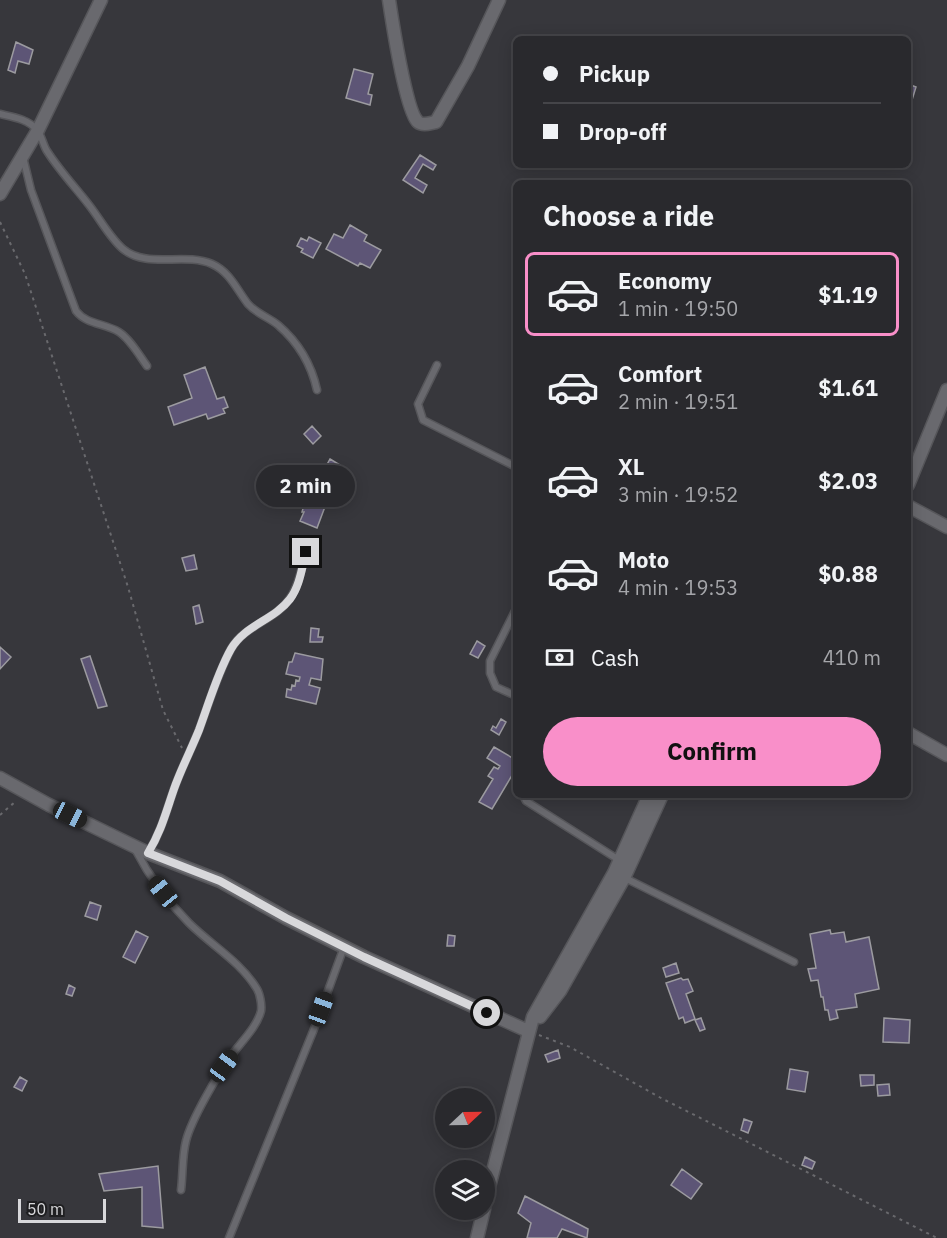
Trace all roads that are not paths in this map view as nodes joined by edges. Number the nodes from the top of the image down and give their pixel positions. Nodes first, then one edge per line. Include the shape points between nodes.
1 (101, 0) edge
2 (389, 0) edge
3 (500, 0) edge
4 (0, 114) edge
5 (38, 130) junction
6 (22, 157) junction
7 (0, 193) edge
8 (147, 366) dead end
9 (437, 366) dead end
10 (317, 390) dead end
11 (947, 390) edge
12 (513, 465) edge
13 (911, 478) edge
14 (911, 508) edge
15 (947, 527) edge
16 (306, 552) dead end
17 (513, 615) edge
18 (513, 695) edge
19 (911, 735) edge
20 (947, 755) edge
21 (0, 778) edge
22 (524, 798) edge
23 (648, 798) edge
24 (660, 798) edge
25 (133, 845) junction
26 (148, 853) junction
27 (620, 860) junction
28 (619, 875) junction
29 (344, 947) junction
30 (794, 962) dead end
31 (528, 1032) junction
32 (495, 1163) edge
33 (181, 1190) dead end
34 (481, 1220) edge
35 (229, 1238) edge
36 (477, 1238) edge

1 - 5 street
2 - 3 street via 413,115 419,123 426,124 436,122
4 - 5 lane via 18,118
5 - 6 street
5 - 10 lane via 57,166 122,248 141,258 193,260 222,271 253,309 276,324 306,357
6 - 7 street
6 - 8 lane via 76,311 82,319 122,334
9 - 12 lane via 418,404 423,420
11 - 13 street
14 - 15 street
16 - 26 lane via 292,597 232,647 164,823
17 - 18 lane via 490,661 490,673 496,687
19 - 20 street
21 - 25 street
22 - 27 lane
23 - 27 street
24 - 28 street
25 - 26 street
25 - 33 lane via 144,867 176,908 250,978 261,1001 256,1023 224,1066 186,1140
26 - 29 street via 220,881
27 - 28 street
28 - 30 lane
28 - 31 street via 533,1017
28 - 31 street via 560,991
29 - 31 street
29 - 35 lane
31 - 32 street
34 - 36 street

